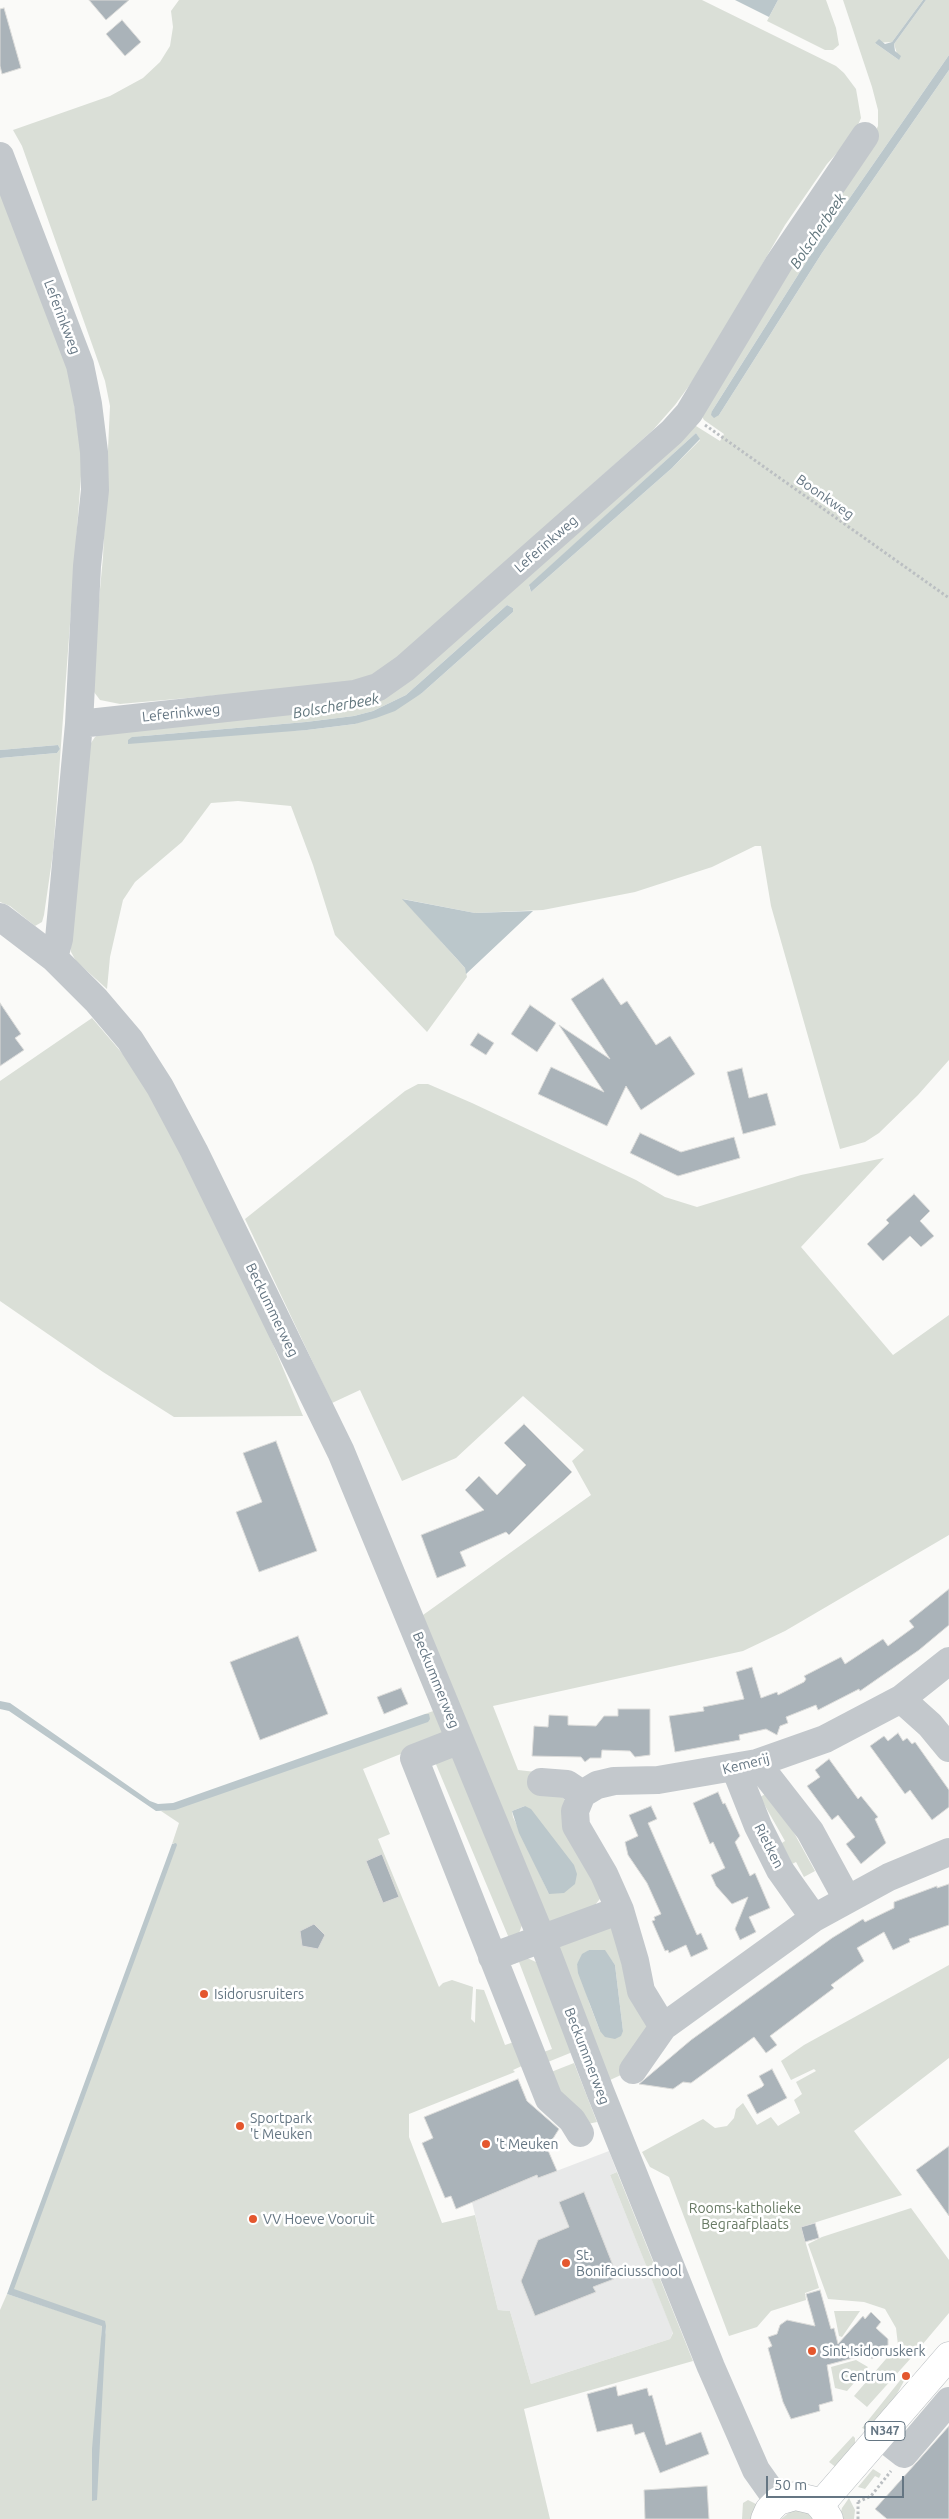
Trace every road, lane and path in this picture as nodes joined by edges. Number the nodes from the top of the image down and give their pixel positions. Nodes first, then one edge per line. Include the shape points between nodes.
1 (865, 136) dead end
2 (0, 156) edge
3 (689, 413) junction
4 (949, 598) edge
5 (79, 724) junction
6 (0, 917) edge
7 (54, 958) junction
8 (949, 1661) edge
9 (901, 1699) junction
10 (460, 1740) junction
11 (949, 1748) edge
12 (746, 1766) junction
13 (541, 1782) dead end
14 (582, 1794) junction
15 (949, 1852) edge
16 (847, 1899) junction
17 (620, 1910) junction
18 (814, 1918) junction
19 (542, 1939) junction
20 (492, 1957) junction
21 (663, 2027) junction
22 (633, 2070) dead end
23 (580, 2133) dead end
24 (949, 2356) edge
25 (949, 2401) edge
26 (881, 2436) junction
27 (904, 2454) junction
28 (772, 2510) edge
29 (824, 2512) edge
30 (858, 2519) edge

1 - 3 street, Leferinkweg via 779,264
2 - 5 street, Leferinkweg via 80,365 88,404 95,490 87,566
3 - 4 path, Boonkweg
3 - 5 street, Leferinkweg via 665,439 405,668 378,687 355,694
5 - 7 street, Leferinkweg via 59,939
6 - 7 street, Beckummerweg
7 - 10 street, Beckummerweg via 130,1040 160,1087 194,1151 341,1452
8 - 9 street, Kemerij
9 - 11 street via 930,1725
9 - 12 street, Kemerij via 825,1739
10 - 19 street, Beckummerweg
10 - 20 street via 414,1758
12 - 14 street, Kemerij via 658,1780 614,1782 597,1785
12 - 16 street via 810,1831
12 - 18 street, Rietken via 758,1826 780,1870
13 - 14 street via 567,1784
14 - 17 street via 575,1811 576,1826 604,1874
15 - 16 street
16 - 18 street
17 - 19 street
17 - 21 street via 641,1991
18 - 21 street
19 - 20 street
19 - 28 street, Beckummerweg via 600,2091
20 - 23 street via 549,2099 572,2120
21 - 22 street
24 - 26 main road, N347
25 - 27 street
26 - 27 street
26 - 29 main road, N347
27 - 30 path via 871,2496 858,2502
28 - 29 main road, N347 via 796,2496 806,2497

